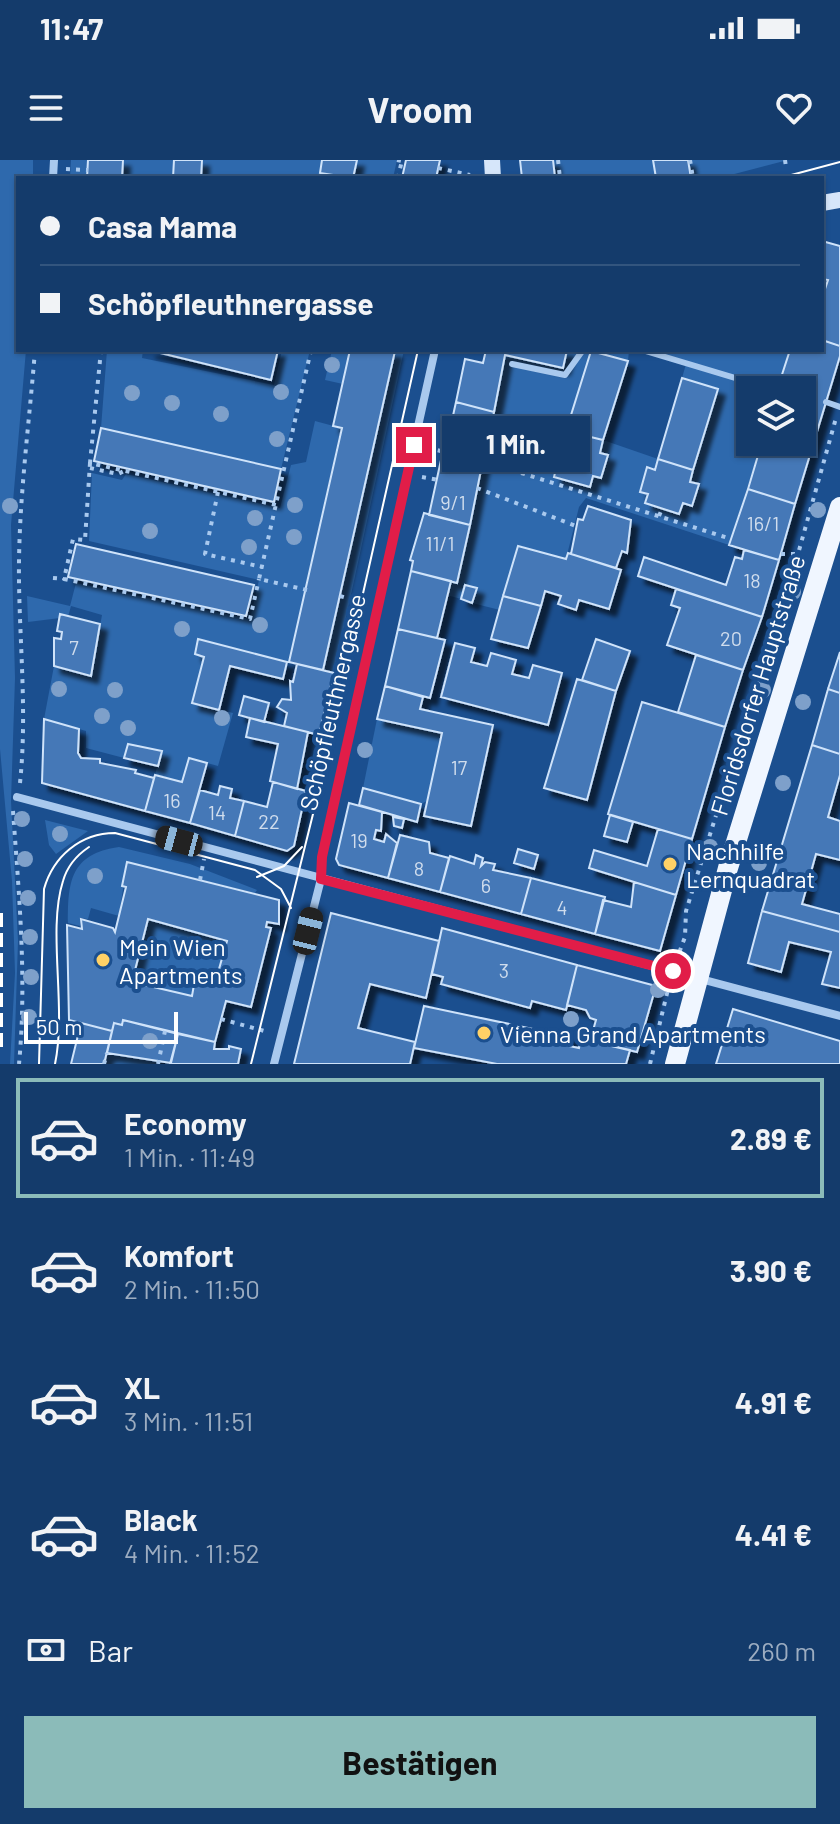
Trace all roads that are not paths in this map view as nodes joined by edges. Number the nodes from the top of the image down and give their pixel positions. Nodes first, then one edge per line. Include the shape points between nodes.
1 (435, 352) edge
2 (582, 352) edge
3 (649, 352) edge
4 (512, 364) dead end
5 (736, 378) edge
6 (826, 402) dead end
7 (840, 407) edge
8 (840, 507) edge
9 (17, 797) road end
10 (321, 879) junction
11 (698, 978) junction
12 (840, 1016) edge
13 (274, 1064) edge
14 (675, 1064) edge

1 - 10 street, Schöpfleuthnergasse
2 - 4 lane via 565,375
3 - 5 lane
6 - 7 lane
8 - 11 main road, Floridsdorfer Hauptstraße
9 - 10 street
10 - 11 street
10 - 13 street, Schöpfleuthnergasse
11 - 12 street
11 - 14 main road, Floridsdorfer Hauptstraße

